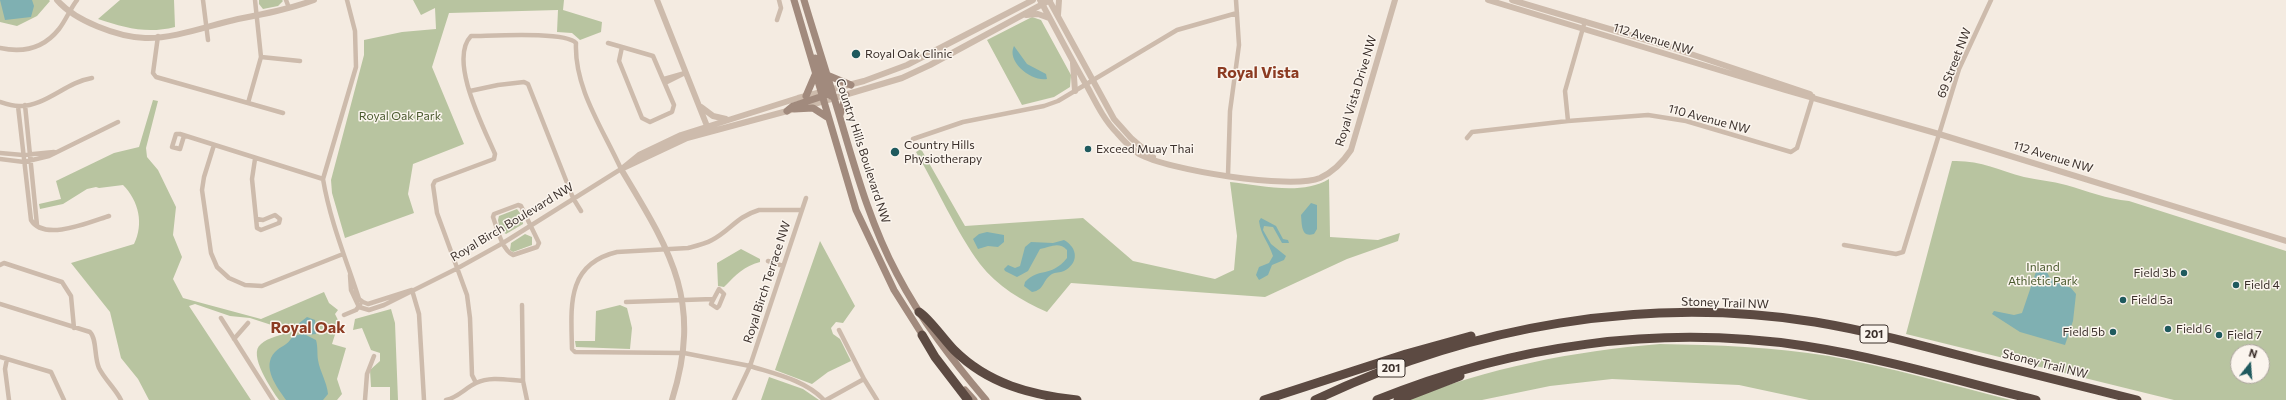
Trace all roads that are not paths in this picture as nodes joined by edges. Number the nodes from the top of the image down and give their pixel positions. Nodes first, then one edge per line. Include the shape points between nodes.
1 (58, 0) edge
2 (77, 0) edge
3 (203, 0) edge
4 (255, 0) edge
5 (286, 0) edge
6 (314, 0) edge
7 (347, 0) edge
8 (657, 0) edge
9 (779, 0) edge
10 (794, 0) edge
11 (804, 0) edge
12 (1033, 0) edge
13 (1049, 0) edge
14 (1059, 0) edge
15 (1236, 0) edge
16 (1395, 0) edge
17 (1488, 0) edge
18 (1512, 0) edge
19 (1991, 0) edge
20 (1025, 2) edge
21 (1041, 2) edge
22 (289, 8) junction
23 (69, 11) junction
24 (1237, 13) junction
25 (1022, 15) junction
26 (257, 16) junction
27 (1049, 18) junction
28 (1059, 18) junction
29 (777, 20) dead end
30 (1585, 21) junction
31 (205, 27) junction
32 (1582, 29) junction
33 (158, 36) junction
34 (208, 40) dead end
35 (608, 43) dead end
36 (622, 47) junction
37 (0, 48) edge
38 (809, 50) junction
39 (261, 57) junction
40 (300, 61) dead end
41 (1073, 61) junction
42 (685, 73) junction
43 (815, 75) junction
44 (827, 75) junction
45 (92, 78) dead end
46 (664, 81) junction
47 (1093, 81) junction
48 (850, 85) junction
49 (1086, 85) junction
50 (470, 91) junction
51 (1075, 91) junction
52 (827, 95) junction
53 (846, 95) junction
54 (806, 96) junction
55 (1813, 96) junction
56 (0, 102) edge
57 (248, 103) junction
58 (698, 104) junction
59 (22, 106) junction
60 (794, 109) junction
61 (787, 111) junction
62 (283, 113) dead end
63 (840, 117) junction
64 (828, 118) junction
65 (728, 119) junction
66 (1568, 121) junction
67 (118, 122) dead end
68 (707, 126) junction
69 (1939, 134) junction
70 (184, 136) dead end
71 (1467, 138) dead end
72 (913, 139) dead end
73 (214, 145) junction
74 (54, 152) junction
75 (0, 153) edge
76 (30, 154) junction
77 (23, 155) junction
78 (0, 159) edge
79 (255, 159) junction
80 (1155, 160) junction
81 (24, 162) junction
82 (32, 162) junction
83 (621, 169) junction
84 (1228, 175) junction
85 (323, 179) junction
86 (573, 198) junction
87 (806, 198) dead end
88 (802, 210) junction
89 (581, 211) dead end
90 (109, 216) dead end
91 (257, 219) junction
92 (37, 225) junction
93 (530, 226) junction
94 (2286, 241) edge
95 (503, 243) junction
96 (1844, 245) dead end
97 (667, 249) junction
98 (343, 254) junction
99 (768, 261) dead end
100 (0, 265) edge
101 (783, 266) junction
102 (458, 268) junction
103 (350, 276) junction
104 (412, 290) junction
105 (682, 299) junction
106 (713, 299) dead end
107 (363, 302) junction
108 (626, 302) dead end
109 (0, 304) edge
110 (522, 305) dead end
111 (359, 307) junction
112 (919, 312) junction
113 (344, 315) dead end
114 (1604, 316) junction
115 (221, 318) dead end
116 (248, 323) dead end
117 (74, 328) junction
118 (839, 330) dead end
119 (922, 334) junction
120 (234, 339) junction
121 (684, 353) junction
122 (374, 356) dead end
123 (0, 357) edge
124 (7, 359) junction
125 (1495, 361) junction
126 (750, 366) junction
127 (864, 379) junction
128 (523, 381) junction
129 (476, 383) junction
130 (9, 400) edge
131 (64, 400) edge
132 (121, 400) edge
133 (273, 400) edge
134 (365, 400) edge
135 (424, 400) edge
136 (446, 400) edge
137 (526, 400) edge
138 (672, 400) edge
139 (734, 400) edge
140 (825, 400) edge
141 (877, 400) edge
142 (968, 400) edge
143 (974, 400) edge
144 (986, 400) edge
145 (1077, 400) edge
146 (1264, 400) edge
147 (1315, 400) edge
148 (1377, 400) edge
149 (1398, 400) edge
150 (2036, 400) edge
151 (2137, 400) edge

1 - 23 street
2 - 23 street
3 - 31 street
4 - 26 street
5 - 22 street
6 - 22 street
7 - 85 street via 355,31 356,67
8 - 42 street
9 - 29 street via 781,8
10 - 38 main road, Country Hills Boulevard NW
11 - 44 main road, Country Hills Boulevard NW
12 - 20 street
13 - 21 street
13 - 28 street, Royal Vista Drive NW
14 - 28 street
15 - 24 street
16 - 84 street, Royal Vista Drive NW via 1358,129 1351,150 1343,161 1325,175 1304,182
17 - 32 street, 112 Avenue NW
18 - 30 street, 112 Avenue NW
19 - 69 street, 69 Street NW via 1959,69
20 - 48 street via 916,61
21 - 25 street
21 - 27 street, Royal Vista Drive NW
22 - 26 street
23 - 33 street via 84,20 125,34 146,38
23 - 37 street via 60,29 40,45 13,51
24 - 47 street via 1177,30
24 - 84 street via 1239,52 1230,111
25 - 27 street via 1035,14
25 - 53 street via 914,73
26 - 31 street
26 - 39 street
27 - 41 street, Royal Vista Drive NW
28 - 47 street, Royal Vista Drive NW
30 - 32 street
30 - 55 street, 112 Avenue NW
31 - 33 street
31 - 34 street
32 - 55 street, 112 Avenue NW via 1785,90
32 - 66 street via 1564,92
33 - 57 street via 153,73 156,77
35 - 36 street
36 - 46 street via 653,56
36 - 46 street via 619,61 642,118 650,122 672,112 674,105
38 - 43 main road, Country Hills Boulevard NW
38 - 52 main road via 815,57
39 - 40 street
39 - 57 street
41 - 49 street, Royal Vista Drive NW
41 - 51 street
42 - 46 street
42 - 58 street
43 - 52 main road, Country Hills Boulevard NW
43 - 54 main road
44 - 48 main road
44 - 52 main road, Country Hills Boulevard NW
45 - 59 street via 81,80 43,100
47 - 49 street
47 - 80 street, Royal Vista Drive NW via 1120,125
48 - 52 street
49 - 51 street
49 - 80 street, Royal Vista Drive NW via 1116,133 1139,153
50 - 83 street via 463,65 466,42 471,36 548,35 573,39 576,43 579,78
50 - 86 street via 498,85 524,82 528,84
50 - 102 street via 495,154 494,159 435,181 433,185 437,213
51 - 72 street via 1044,106 963,122
52 - 53 street
52 - 54 street, Royal Birch Boulevard NW
52 - 60 street, Royal Birch Boulevard NW
52 - 61 main road via 793,106
52 - 63 main road, Country Hills Boulevard NW
52 - 64 main road, Country Hills Boulevard NW
53 - 63 main road
54 - 65 street, Royal Birch Boulevard NW
55 - 66 street, 110 Avenue NW via 1797,148 1791,152 1672,118 1633,115
55 - 69 street, 112 Avenue NW
56 - 59 street
57 - 62 street
58 - 65 street via 713,116
58 - 68 street
59 - 76 street
59 - 77 street
60 - 61 street, Royal Birch Boulevard NW
60 - 64 main road via 813,108
61 - 83 street, Royal Birch Boulevard NW via 693,137
63 - 112 main road, Country Hills Boulevard NW via 872,219 897,273
64 - 119 main road, Country Hills Boulevard NW via 856,210 890,283
65 - 68 street, Royal Birch Boulevard NW
66 - 71 street, 110 Avenue NW via 1472,132
67 - 74 street
68 - 83 street, Royal Birch Boulevard NW via 663,142 639,155
69 - 94 street, 112 Avenue NW
69 - 96 street, 69 Street NW via 1903,252 1896,254
70 - 73 street
73 - 79 street
73 - 98 street via 202,190 210,253 217,267 230,278 245,285 262,286
74 - 76 street
74 - 82 street
75 - 77 street
76 - 77 street
76 - 82 street
77 - 81 street
78 - 81 street
79 - 85 street
79 - 91 street via 252,179
80 - 84 street, Royal Vista Drive NW via 1180,168
81 - 82 street
81 - 92 street via 31,220
82 - 92 street
83 - 86 street, Royal Birch Boulevard NW
83 - 97 street
85 - 98 street
86 - 89 street
86 - 93 street, Royal Birch Boulevard NW
87 - 88 street
88 - 97 street, Royal Birch Terrace NW via 759,210 740,217 712,240 688,248
88 - 101 street, Royal Birch Terrace NW
90 - 92 street via 56,230 40,228
91 - 91 street via 257,228 261,230 279,223 280,219 275,215 263,220
93 - 95 street, Royal Birch Boulevard NW
93 - 95 street via 539,243 537,247 513,255 509,254
93 - 95 street via 521,206 494,214
95 - 102 street, Royal Birch Boulevard NW
97 - 105 street via 677,274
97 - 121 street, Royal Birch Terrace NW via 617,252 605,255 587,265 580,275 574,293 572,349 575,352
98 - 103 street
99 - 101 street
100 - 117 street via 4,263 62,282 71,296
101 - 126 street, Royal Birch Terrace NW
102 - 104 street, Royal Birch Boulevard NW
102 - 129 street via 467,296 472,375
103 - 107 street via 359,299
103 - 111 street via 351,290
104 - 107 street, Royal Birch Boulevard NW via 368,304
104 - 111 street, Royal Birch Boulevard NW via 405,296 369,310
104 - 135 street via 419,314
105 - 106 street
105 - 108 street
105 - 121 street
107 - 111 street, Royal Birch Boulevard NW
109 - 117 street
110 - 128 street
111 - 113 street, Royal Birch Boulevard NW
112 - 144 main road, Country Hills Boulevard NW via 949,356
112 - 145 highway via 958,354 994,379 1027,392
114 - 146 highway via 1589,315 1544,321 1481,334 1413,352
114 - 147 highway, Stoney Trail NW / 201 via 1545,325 1480,340 1382,370
114 - 151 highway, Stoney Trail NW / 201 via 1728,314 1814,322 1912,342
115 - 120 street
116 - 120 street
117 - 132 street via 93,334 99,368
118 - 127 street
119 - 142 highway
119 - 143 main road, Country Hills Boulevard NW
120 - 133 street
121 - 126 street
121 - 138 street
122 - 134 street via 367,374
123 - 124 street
124 - 130 street via 5,369
124 - 131 street via 52,372
125 - 148 highway, 201 via 1436,378
125 - 149 highway via 1488,367
125 - 150 highway, 201 via 1580,344 1624,340 1698,337 1742,340 1839,352
126 - 139 street, Royal Birch Terrace NW
126 - 140 street via 802,384
127 - 140 street
127 - 141 street
128 - 129 street via 496,378
128 - 137 street
129 - 136 street via 456,398

